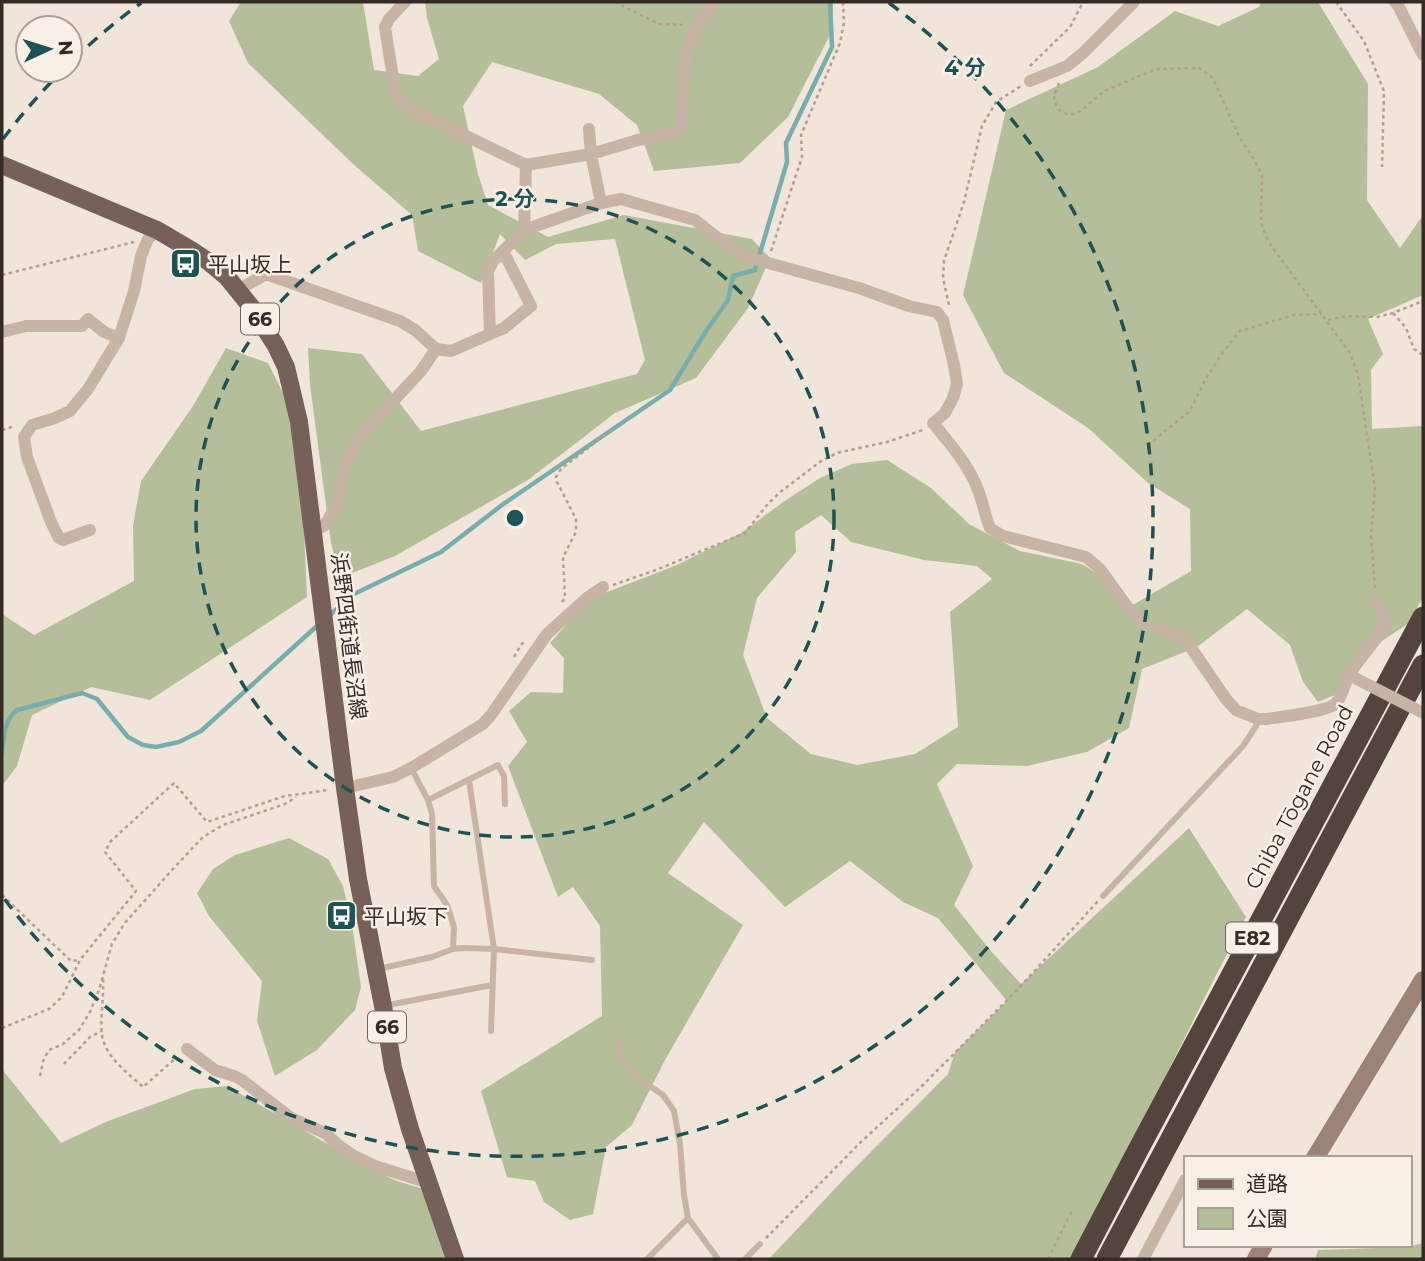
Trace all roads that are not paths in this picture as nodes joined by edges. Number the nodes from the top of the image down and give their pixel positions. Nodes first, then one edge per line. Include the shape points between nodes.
1 (405, 2) edge
2 (713, 2) edge
3 (1134, 2) edge
4 (1395, 2) edge
5 (1423, 55) edge
6 (1028, 76) road end
7 (589, 129) dead end
8 (591, 154) junction
9 (2, 165) edge
10 (526, 166) junction
11 (601, 203) junction
12 (524, 229) junction
13 (152, 234) junction
14 (503, 251) junction
15 (238, 290) junction
16 (2, 331) edge
17 (490, 334) junction
18 (119, 338) junction
19 (436, 349) junction
20 (90, 530) dead end
21 (313, 531) junction
22 (603, 587) road end
23 (1376, 602) road end
24 (1423, 617) edge
25 (1423, 665) edge
26 (1349, 675) junction
27 (1423, 713) edge
28 (1258, 719) junction
29 (411, 768) junction
30 (468, 780) junction
31 (345, 788) junction
32 (428, 800) junction
33 (505, 804) dead end
34 (1103, 896) road end
35 (453, 949) junction
36 (494, 949) junction
37 (592, 960) dead end
38 (376, 969) junction
39 (1423, 980) edge
40 (492, 985) junction
41 (383, 1006) junction
42 (491, 1031) dead end
43 (617, 1039) dead end
44 (187, 1049) road end
45 (1316, 1156) edge
46 (1184, 1182) edge
47 (429, 1183) junction
48 (688, 1218) junction
49 (760, 1244) road end
50 (455, 1259) edge
51 (647, 1259) edge
52 (718, 1259) edge
53 (745, 1259) edge
54 (1081, 1259) edge
55 (1107, 1259) edge
56 (1143, 1259) edge

1 - 10 street via 385,27 395,91 401,102
2 - 8 street via 686,53 677,132
3 - 6 street via 1067,66
4 - 5 street
7 - 8 street
8 - 10 street
8 - 11 street
9 - 13 main road, 浜野四街道長沼線 / 66
10 - 12 street
11 - 12 street
11 - 28 street via 621,199 695,220 734,251 767,264 937,312 943,320 957,384 945,413 933,423 970,474 990,528 1003,536 1086,557 1131,612 1144,623 1185,639 1236,710
12 - 14 street
13 - 15 main road, 浜野四街道長沼線 / 66 via 209,262
13 - 18 street via 141,256
14 - 17 street via 488,271
14 - 17 street via 531,306
15 - 19 street via 265,274 400,321
15 - 21 main road, 浜野四街道長沼線 / 66 via 285,367 299,422
16 - 18 street via 82,326 88,318
17 - 19 street via 451,351
18 - 20 street via 70,411 32,425 24,437 27,457 59,538
19 - 21 street via 358,439 344,466 337,504 325,524
21 - 31 main road, 浜野四街道長沼線 / 66
22 - 29 street via 547,634 483,724
23 - 26 street via 1386,621
24 - 54 highway, Chiba Tōgane Road / E82
25 - 55 highway, E82
26 - 27 street, bridge
26 - 28 street via 1334,705
28 - 34 lane via 1243,746
29 - 31 street
29 - 32 lane
30 - 32 lane
30 - 33 lane via 498,765 504,776
30 - 36 lane
31 - 38 main road, 浜野四街道長沼線 / 66
32 - 35 lane via 434,886 454,927
35 - 36 lane
35 - 38 lane
36 - 37 lane
36 - 40 lane
38 - 41 main road, 浜野四街道長沼線 / 66
39 - 45 street
40 - 41 lane
40 - 42 lane
41 - 47 main road, 浜野四街道長沼線 / 66 via 393,1068
43 - 48 lane via 622,1061 663,1095 674,1111
44 - 47 street via 215,1070 242,1080 291,1118 325,1133 354,1156
46 - 56 street
47 - 50 main road, 浜野四街道長沼線 / 66
48 - 51 lane
48 - 52 lane
49 - 53 lane

